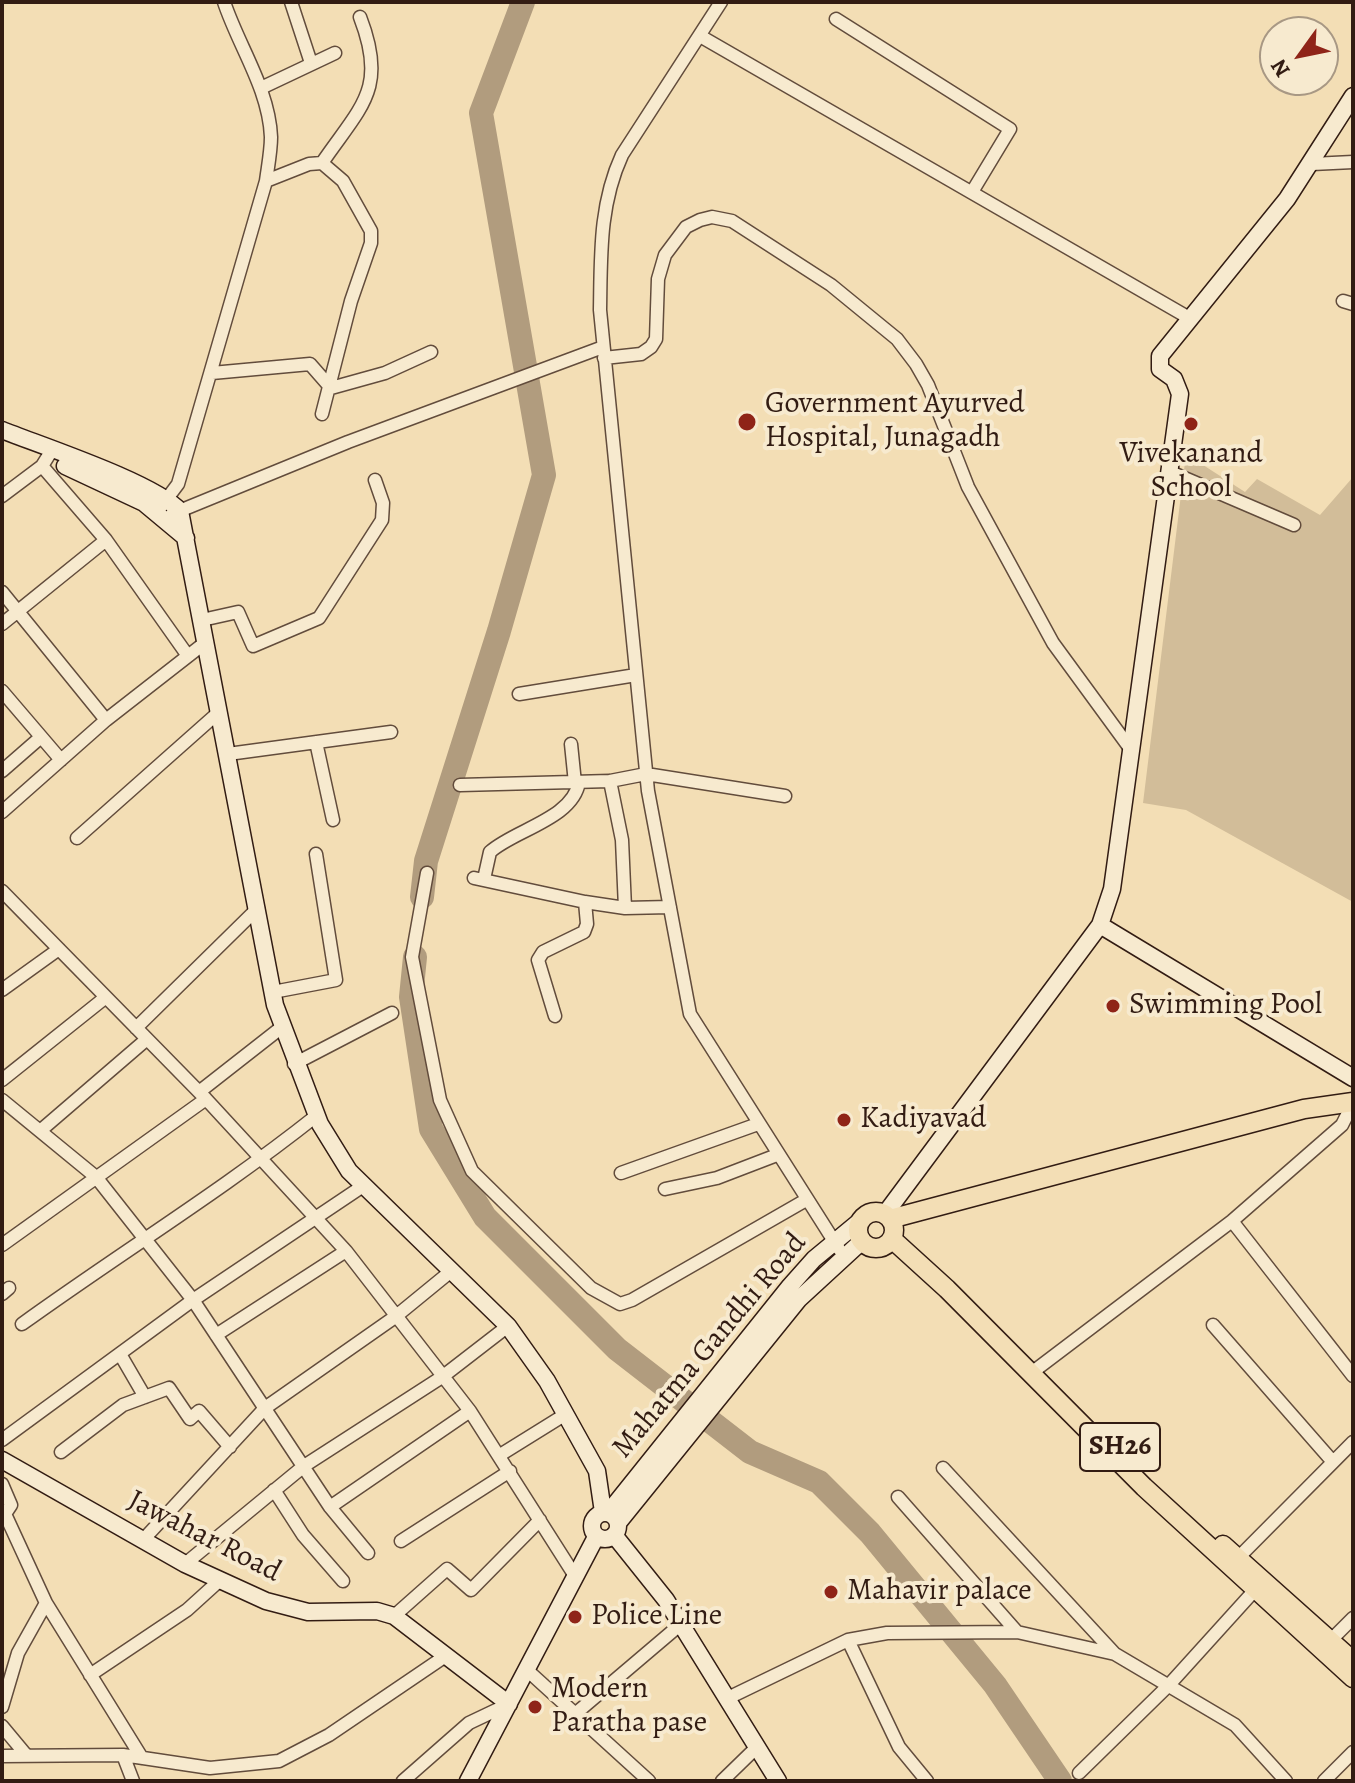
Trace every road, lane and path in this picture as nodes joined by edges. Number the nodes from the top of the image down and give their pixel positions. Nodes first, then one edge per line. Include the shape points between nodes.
1 (224, 2) edge
2 (291, 2) edge
3 (721, 2) edge
4 (360, 17) dead end
5 (836, 19) dead end
6 (700, 36) junction
7 (335, 53) dead end
8 (311, 63) junction
9 (261, 88) junction
10 (1353, 96) edge
11 (1353, 162) edge
12 (322, 163) junction
13 (1312, 164) junction
14 (266, 181) junction
15 (972, 192) junction
16 (1191, 319) junction
17 (431, 352) dead end
18 (604, 352) junction
19 (212, 373) junction
20 (331, 388) junction
21 (322, 414) dead end
22 (2, 430) edge
23 (2, 441) edge
24 (47, 458) junction
25 (1168, 471) junction
26 (375, 480) dead end
27 (2, 496) edge
28 (162, 510) junction
29 (180, 511) junction
30 (1294, 525) dead end
31 (186, 538) junction
32 (106, 540) junction
33 (2, 592) edge
34 (18, 611) junction
35 (202, 620) junction
36 (2, 624) edge
37 (206, 642) junction
38 (188, 656) junction
39 (636, 675) junction
40 (2, 691) edge
41 (519, 694) dead end
42 (219, 712) junction
43 (106, 720) junction
44 (391, 732) dead end
45 (41, 737) junction
46 (316, 742) junction
47 (571, 744) dead end
48 (1132, 751) junction
49 (228, 754) junction
50 (61, 760) junction
51 (2, 771) edge
52 (646, 774) junction
53 (610, 781) junction
54 (577, 782) junction
55 (460, 785) dead end
56 (785, 796) dead end
57 (2, 812) edge
58 (333, 820) dead end
59 (77, 838) dead end
60 (316, 854) dead end
61 (427, 873) dead end
62 (2, 891) edge
63 (585, 902) junction
64 (14, 904) junction
65 (670, 907) junction
66 (258, 908) junction
67 (625, 908) junction
68 (2, 913) edge
69 (1100, 925) junction
70 (59, 949) junction
71 (3, 988) edge
72 (273, 992) junction
73 (106, 997) junction
74 (392, 1013) dead end
75 (555, 1016) dead end
76 (282, 1027) junction
77 (136, 1028) junction
78 (147, 1039) junction
79 (294, 1064) junction
80 (1353, 1078) edge
81 (2, 1080) edge
82 (202, 1096) junction
83 (2, 1100) edge
84 (1353, 1102) edge
85 (316, 1116) junction
86 (758, 1124) junction
87 (40, 1131) junction
88 (777, 1155) junction
89 (262, 1159) junction
90 (621, 1173) dead end
91 (96, 1177) junction
92 (363, 1186) junction
93 (665, 1189) dead end
94 (806, 1200) junction
95 (316, 1219) junction
96 (860, 1221) junction
97 (1232, 1221) junction
98 (890, 1225) junction
99 (143, 1237) junction
100 (861, 1242) junction
101 (2, 1245) edge
102 (839, 1248) junction
103 (346, 1251) junction
104 (450, 1272) junction
105 (193, 1300) junction
106 (395, 1317) junction
107 (22, 1324) dead end
108 (1213, 1325) dead end
109 (508, 1326) junction
110 (216, 1335) junction
111 (120, 1354) junction
112 (1351, 1368) edge
113 (1034, 1372) junction
114 (442, 1377) junction
115 (145, 1397) junction
116 (265, 1408) junction
117 (470, 1411) junction
118 (566, 1414) junction
119 (2, 1440) edge
120 (1353, 1442) edge
121 (230, 1447) junction
122 (61, 1452) dead end
123 (500, 1455) junction
124 (2, 1460) edge
125 (1333, 1462) junction
126 (304, 1466) junction
127 (943, 1468) dead end
128 (510, 1471) junction
129 (2, 1484) edge
130 (274, 1490) junction
131 (898, 1497) dead end
132 (330, 1507) junction
133 (540, 1520) junction
134 (611, 1521) junction
135 (596, 1537) junction
136 (143, 1540) junction
137 (401, 1541) dead end
138 (368, 1553) dead end
139 (1233, 1563) junction
140 (185, 1564) junction
141 (575, 1576) junction
142 (219, 1581) junction
143 (343, 1581) dead end
144 (1254, 1591) junction
145 (46, 1603) junction
146 (394, 1616) junction
147 (1353, 1618) edge
148 (681, 1624) junction
149 (1017, 1632) junction
150 (848, 1640) junction
151 (1330, 1641) junction
152 (1115, 1654) junction
153 (444, 1657) junction
154 (1353, 1661) edge
155 (527, 1670) junction
156 (90, 1675) junction
157 (1353, 1678) edge
158 (1168, 1686) junction
159 (728, 1698) junction
160 (509, 1704) junction
161 (2, 1707) edge
162 (575, 1714) junction
163 (2, 1726) edge
164 (757, 1747) junction
165 (1353, 1752) edge
166 (123, 1755) junction
167 (2, 1756) edge
168 (27, 1756) junction
169 (142, 1758) junction
170 (210, 1768) junction
171 (1079, 1773) dead end
172 (133, 1781) edge
173 (217, 1781) edge
174 (403, 1781) edge
175 (468, 1781) edge
176 (649, 1781) edge
177 (722, 1781) edge
178 (778, 1781) edge
179 (927, 1781) edge
180 (1286, 1781) edge
181 (1324, 1781) edge

1 - 9 street
2 - 8 street
3 - 6 street
4 - 12 street via 374,56 372,82
5 - 15 street via 1010,129
6 - 15 street
6 - 18 street via 611,180 601,237
7 - 8 street
8 - 9 street
9 - 14 street via 271,138
10 - 13 street
11 - 13 street
12 - 14 street
12 - 20 street via 343,181 371,231
13 - 16 street
14 - 19 street
15 - 16 street
16 - 25 street via 1158,363 1180,394
17 - 20 street via 385,373
18 - 29 street via 348,442
18 - 39 street
18 - 48 street via 641,354 651,347 665,255 686,227 700,220 732,221 831,285 897,339 916,364 968,487 1053,643
19 - 20 street via 310,364
19 - 28 street via 178,484
20 - 21 street
22 - 24 street
23 - 24 street
24 - 27 street
24 - 28 street
24 - 32 street
25 - 30 street
25 - 48 street
26 - 35 street via 382,520 319,618 253,646 238,612
28 - 29 street
28 - 31 street
29 - 31 street
31 - 35 street
32 - 34 street
32 - 38 street
33 - 34 street
34 - 36 street
34 - 43 street
35 - 37 street
37 - 38 street
37 - 42 street
38 - 43 street
39 - 41 street
39 - 52 street
40 - 45 street
42 - 49 street
42 - 59 street
43 - 50 street
44 - 46 street
45 - 50 street
45 - 51 street
46 - 49 street
46 - 58 street
47 - 54 street
48 - 69 street via 1112,889
49 - 66 street
50 - 57 street
52 - 53 street
52 - 56 street
52 - 65 street
53 - 54 street
53 - 67 street via 622,840
54 - 55 street
54 - 63 street via 577,792 564,806 490,852 479,879
60 - 72 street via 336,980
61 - 94 street via 412,957 440,1100 472,1171 579,1278 606,1299 620,1304 632,1300
62 - 64 street
63 - 67 street
63 - 75 street via 584,932 543,952 538,960
64 - 68 street
64 - 70 street
65 - 67 street
65 - 86 street via 690,1014
66 - 72 street
66 - 77 street
69 - 80 street
69 - 98 street
70 - 71 street
70 - 73 street
72 - 76 street
73 - 77 street
73 - 81 street
74 - 79 street
76 - 79 street
76 - 82 street
77 - 78 street
78 - 82 street
78 - 87 street
79 - 85 street
82 - 89 street
82 - 91 street
83 - 87 street
84 - 97 street via 1342,1125
84 - 98 main road via 1304,1109
85 - 89 street
85 - 92 street
86 - 88 street
86 - 90 street
87 - 91 street
88 - 93 street via 730,1174
88 - 94 street
89 - 95 street
89 - 99 street
91 - 99 street
91 - 101 street
92 - 95 street
92 - 104 street
94 - 102 street
95 - 103 street
95 - 105 street
96 - 98 main road via 871,1213
96 - 100 main road
96 - 102 street, Mahatma Gandhi Road
97 - 112 street
97 - 113 street
98 - 100 main road via 874,1249
98 - 113 main road, SH26 via 947,1289
99 - 105 street
99 - 107 street
100 - 102 street, Mahatma Gandhi Road
102 - 134 street, Mahatma Gandhi Road via 794,1292
103 - 106 street
103 - 110 street
104 - 106 street
104 - 109 street
105 - 110 street
105 - 111 street
106 - 114 street
106 - 116 street
108 - 125 street
109 - 114 street
109 - 118 street
110 - 116 street
111 - 115 street
111 - 119 street
113 - 139 main road, SH26
114 - 117 street
114 - 126 street
115 - 121 street via 169,1388 190,1419 199,1411
115 - 122 street via 123,1405
116 - 121 street
116 - 126 street
117 - 123 street
117 - 132 street
118 - 123 street
118 - 134 street via 597,1471
120 - 125 street
121 - 136 street
123 - 128 street
124 - 136 street, Jawahar Road
125 - 139 street
126 - 130 street
126 - 132 street
127 - 152 street
128 - 133 street
128 - 137 street
129 - 145 street via 11,1505 5,1514
130 - 140 street
130 - 143 street via 303,1535
131 - 149 street
132 - 138 street
133 - 141 street
133 - 146 street via 471,1590 447,1569
134 - 135 street via 603,1539
134 - 135 street via 591,1524
134 - 148 street
135 - 141 street
136 - 140 street, Jawahar Road
139 - 144 main road, SH26
139 - 151 main road, SH26
140 - 142 street, Jawahar Road
141 - 155 street
142 - 146 street, Jawahar Road via 285,1609
142 - 156 street via 187,1610
144 - 157 main road, SH26
144 - 158 street
145 - 156 street
145 - 161 street via 18,1653
146 - 153 street
147 - 151 street
148 - 159 street
148 - 162 street
149 - 150 street via 887,1633
149 - 152 street
150 - 159 street
150 - 179 street via 899,1747
151 - 154 main road, SH26
152 - 158 street
153 - 160 street
153 - 170 street via 297,1755
155 - 160 street
155 - 162 street
156 - 169 street
158 - 171 street
158 - 180 street via 1235,1725
159 - 164 street
160 - 174 street via 469,1723
160 - 175 street
162 - 176 street
163 - 168 street
164 - 177 street
164 - 178 street
165 - 181 street
166 - 168 street
166 - 169 street
166 - 172 street
167 - 168 street
169 - 170 street
170 - 173 street

